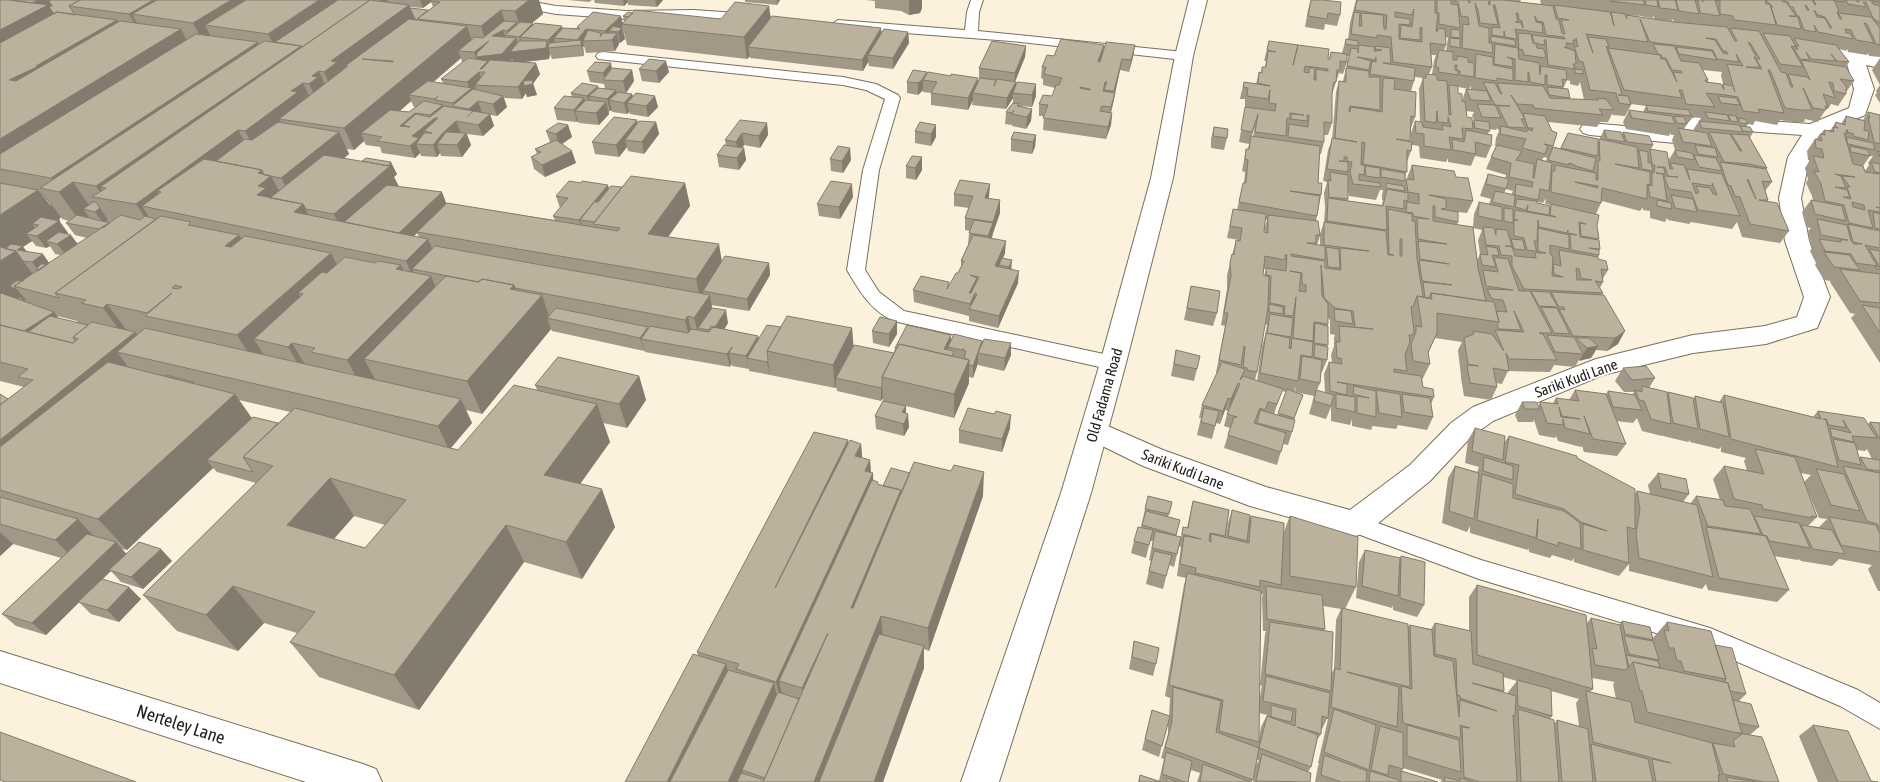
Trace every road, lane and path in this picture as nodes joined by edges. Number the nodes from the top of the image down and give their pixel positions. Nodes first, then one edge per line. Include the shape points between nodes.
1 (697, 0) edge
2 (977, 0) edge
3 (1198, 0) edge
4 (513, 2) edge
5 (682, 14) junction
6 (764, 19) edge
7 (823, 23) edge
8 (971, 34) junction
9 (1790, 43) edge
10 (603, 56) dead end
11 (1184, 56) junction
12 (1854, 57) junction
13 (1880, 62) edge
14 (1590, 129) dead end
15 (1814, 130) junction
16 (1113, 363) junction
17 (1094, 430) junction
18 (1355, 524) junction
19 (0, 667) edge
20 (1880, 717) edge
21 (362, 782) edge
22 (980, 782) edge

1 - 5 lane
2 - 8 lane
3 - 11 street, Old Fadama Road
4 - 5 lane via 582,12
5 - 6 lane
7 - 8 lane
8 - 11 lane
9 - 12 street
10 - 16 lane via 666,60 883,90 893,98 871,170 856,270 872,296 898,316
11 - 16 street, Old Fadama Road via 1162,178
12 - 13 street
12 - 15 street via 1864,89 1858,111
14 - 15 street via 1686,138 1699,122
15 - 18 street, Sariki Kudi Lane via 1799,157 1790,198 1797,241 1817,297 1808,322 1766,335 1693,344 1596,368 1483,414 1461,430 1420,472
16 - 17 street, Old Fadama Road
17 - 18 street, Sariki Kudi Lane via 1153,458 1261,498
17 - 22 street, Old Fadama Road
18 - 20 lane via 1479,569 1710,639 1849,698
19 - 21 street, Nerteley Lane

